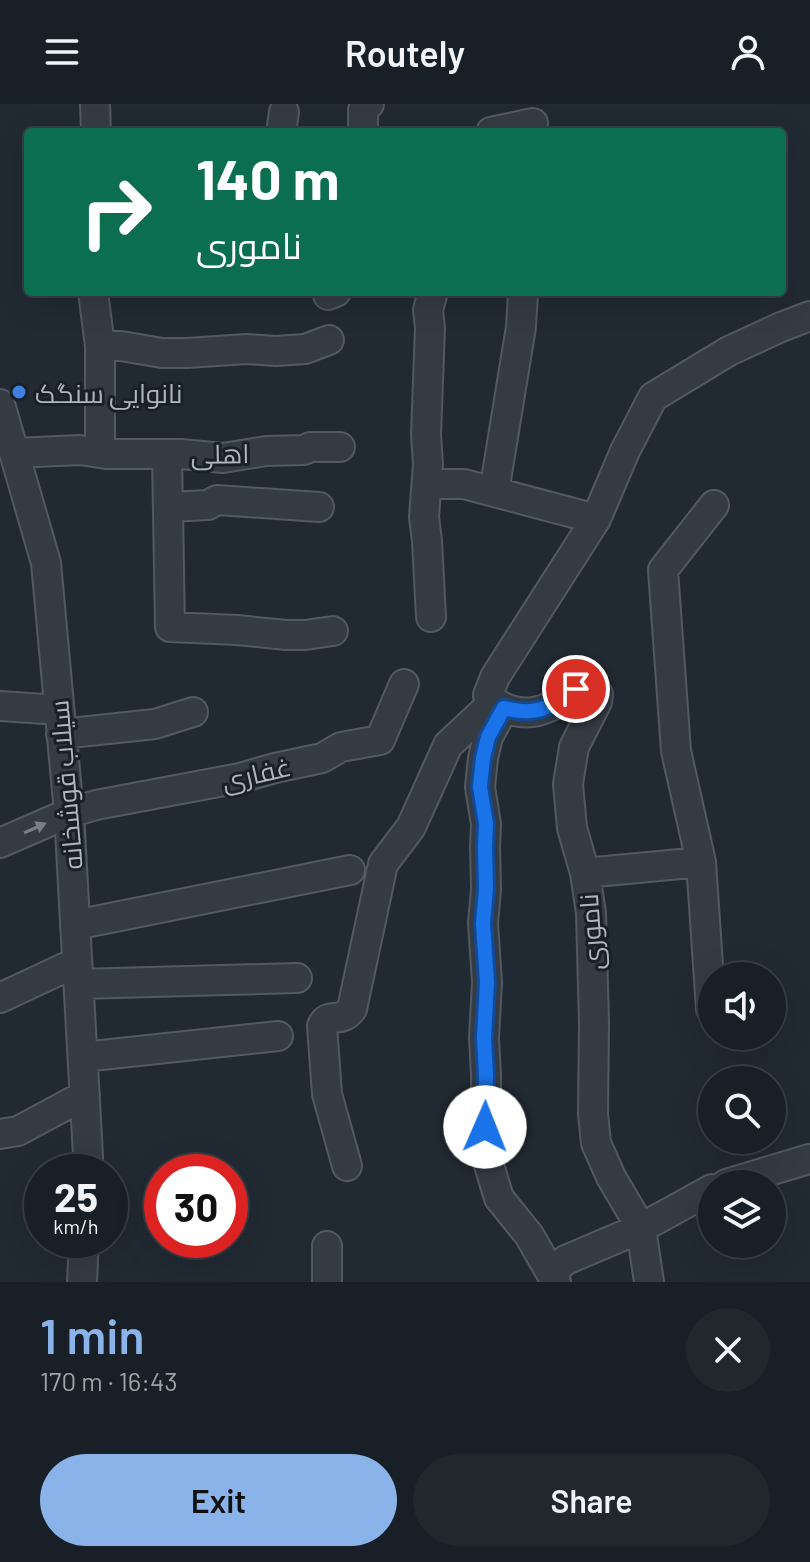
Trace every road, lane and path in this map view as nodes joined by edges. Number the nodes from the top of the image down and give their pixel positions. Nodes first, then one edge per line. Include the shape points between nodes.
1 (95, 104) edge
2 (369, 104) edge
3 (534, 120) edge
4 (96, 128) edge
5 (363, 128) edge
6 (505, 128) edge
7 (94, 296) edge
8 (432, 296) edge
9 (523, 296) edge
10 (810, 316) edge
11 (329, 340) dead end
12 (100, 346) junction
13 (0, 404) edge
14 (340, 447) dead end
15 (15, 453) junction
16 (100, 453) junction
17 (167, 454) junction
18 (427, 484) junction
19 (494, 492) junction
20 (714, 505) dead end
21 (168, 507) junction
22 (319, 507) dead end
23 (596, 519) junction
24 (431, 617) dead end
25 (333, 631) dead end
26 (404, 684) dead end
27 (499, 705) junction
28 (0, 706) edge
29 (193, 712) dead end
30 (60, 722) junction
31 (69, 813) junction
32 (0, 843) edge
33 (701, 862) junction
34 (350, 870) dead end
35 (585, 873) junction
36 (75, 925) junction
37 (708, 962) edge
38 (78, 973) junction
39 (297, 978) dead end
40 (0, 998) edge
41 (278, 1036) dead end
42 (83, 1057) junction
43 (85, 1095) junction
44 (0, 1134) edge
45 (87, 1154) edge
46 (809, 1159) edge
47 (347, 1166) dead end
48 (772, 1170) edge
49 (698, 1197) edge
50 (641, 1228) junction
51 (327, 1246) dead end
52 (83, 1258) edge
53 (553, 1277) edge
54 (82, 1282) edge
55 (327, 1282) edge
56 (649, 1282) edge

1 - 4 street
2 - 5 street via 363,110
3 - 6 street
7 - 12 street
8 - 18 street
9 - 19 street
10 - 23 street via 729,351 653,397
11 - 12 street via 276,351 162,353
12 - 16 street
13 - 15 street, سیلاب قوشخانه
14 - 17 street, اهلی via 223,458
15 - 16 street, اهلی
15 - 30 street, سیلاب قوشخانه via 46,563
16 - 17 street, اهلی
17 - 21 street
18 - 19 street via 464,484
18 - 24 street
19 - 23 street
20 - 33 street via 663,570 676,751
21 - 22 street via 217,500
21 - 25 street via 170,627 286,635
23 - 27 street via 495,677 488,695
26 - 31 street, غفاری via 380,740 240,778
27 - 35 street, ناموری via 517,712 549,707 583,685 598,694 574,747 568,784 572,828
27 - 47 street via 448,745 411,827 383,864 352,1009 347,1016 324,1020 322,1026 327,1094
27 - 53 street via 480,787 486,824 486,1155 499,1198
28 - 30 street
29 - 30 street via 155,724
30 - 31 street, سیلاب قوشخانه
32 -> 31 street
31 - 36 street, سیلاب قوشخانه
33 - 35 street
33 - 37 street
34 - 36 street
35 - 50 street, ناموری via 592,926 596,1143
36 - 38 street, سیلاب قوشخانه
38 - 39 street
38 - 40 street
38 - 42 street, سیلاب قوشخانه
41 - 42 street
42 - 43 street, سیلاب قوشخانه
43 - 44 street via 18,1131
43 - 45 street, سیلاب قوشخانه
46 - 48 street
49 - 50 street
50 - 53 street via 566,1260
50 - 56 street, ناموری
51 - 55 street
52 - 54 street

